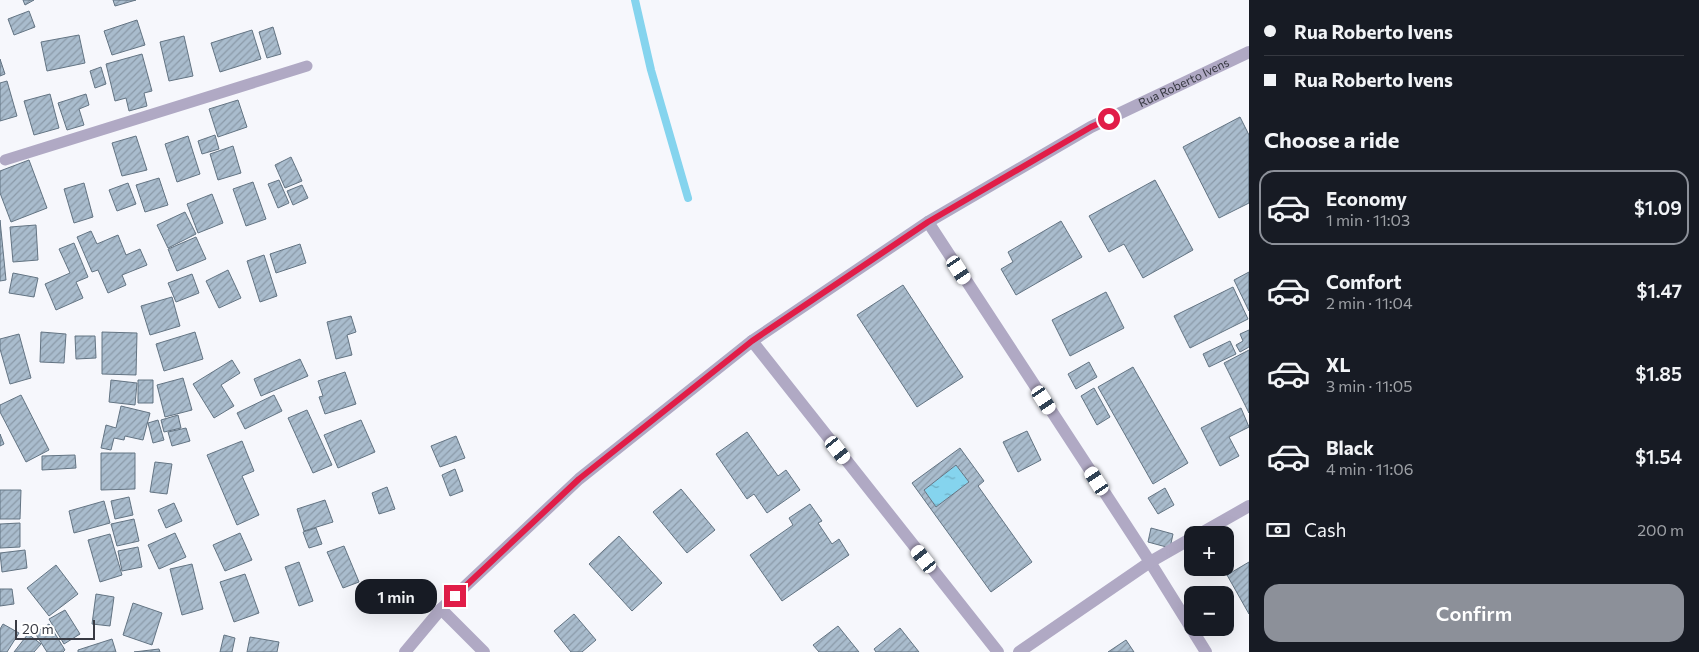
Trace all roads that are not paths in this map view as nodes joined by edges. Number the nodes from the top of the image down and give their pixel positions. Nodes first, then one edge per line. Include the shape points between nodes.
1 (1249, 52) edge
2 (307, 66) dead end
3 (5, 160) dead end
4 (928, 222) junction
5 (752, 341) junction
6 (1249, 506) edge
7 (1214, 526) edge
8 (1184, 543) edge
9 (1150, 562) junction
10 (441, 609) junction
11 (405, 652) edge
12 (484, 652) edge
13 (998, 652) edge
14 (1019, 652) edge
15 (1206, 652) edge

1 - 4 street, Rua Roberto Ivens via 1091,127
2 - 3 lane
4 - 5 street, Rua Roberto Ivens
4 - 9 street
5 - 10 street, Rua Roberto Ivens via 579,479
5 - 13 street
6 - 7 street
8 - 9 street
9 - 14 street
9 - 15 street
10 - 11 street, Rua Roberto Ivens
10 - 12 street

